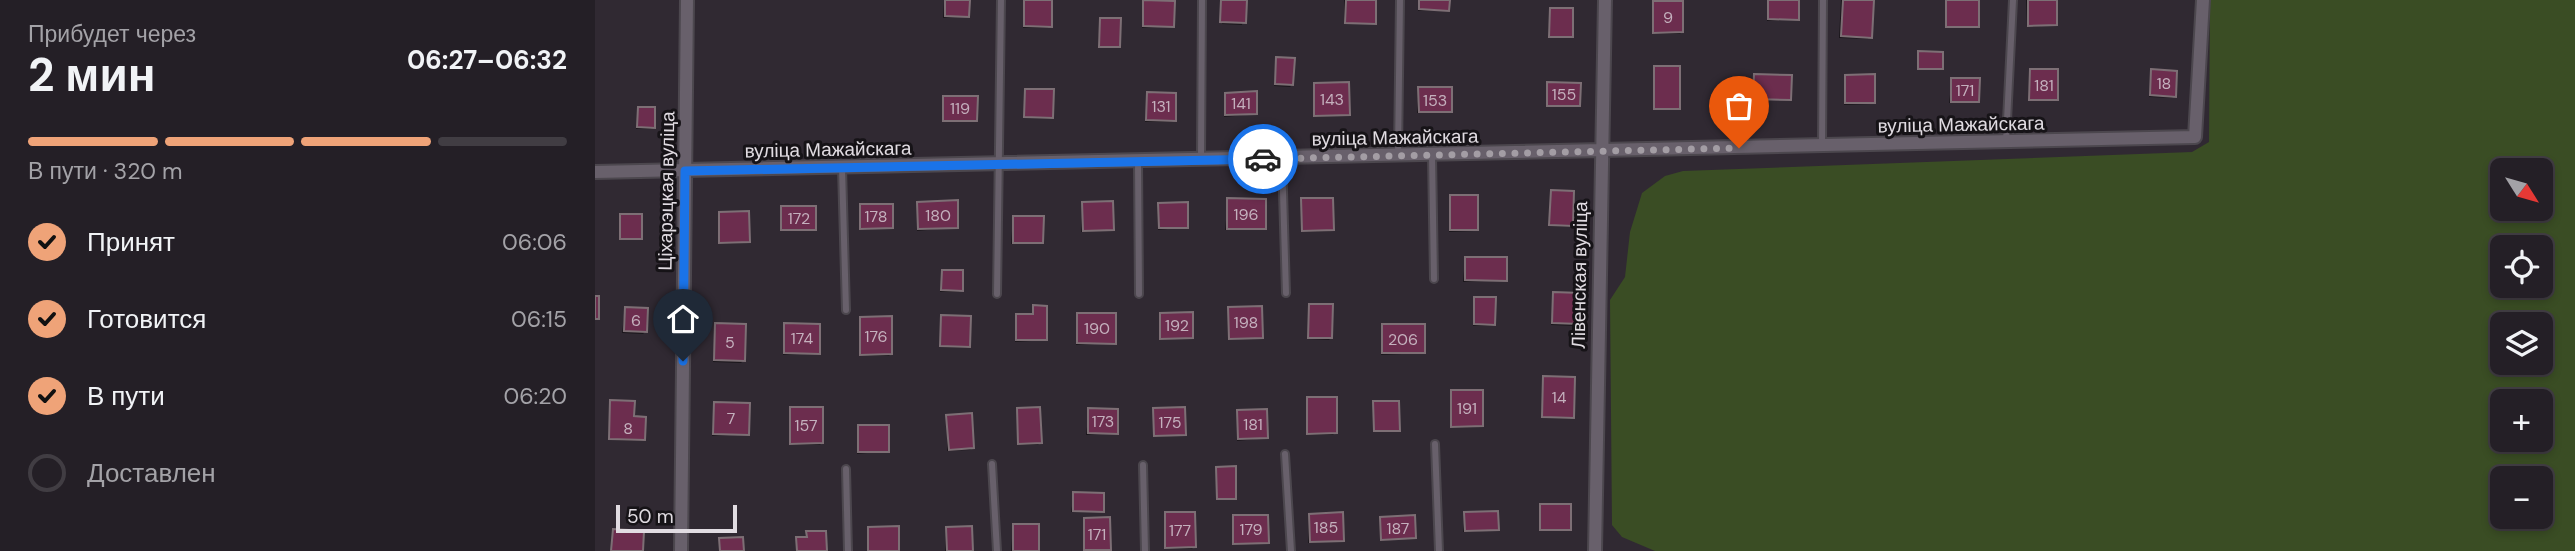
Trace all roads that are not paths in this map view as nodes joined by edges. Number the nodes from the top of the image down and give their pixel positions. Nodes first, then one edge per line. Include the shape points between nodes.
1 (687, 0) edge
2 (1001, 0) edge
3 (1202, 0) edge
4 (1400, 0) edge
5 (1605, 0) edge
6 (1823, 0) edge
7 (2013, 0) edge
8 (2203, 0) edge
9 (2006, 142) junction
10 (1822, 146) junction
11 (1600, 152) junction
12 (1433, 155) junction
13 (1398, 156) junction
14 (1282, 158) junction
15 (1201, 160) junction
16 (1138, 161) junction
17 (996, 164) junction
18 (842, 168) junction
19 (685, 171) junction
20 (595, 172) edge
21 (1434, 279) dead end
22 (1286, 293) dead end
23 (997, 294) dead end
24 (1139, 294) dead end
25 (846, 310) dead end
26 (1435, 444) dead end
27 (1285, 454) dead end
28 (992, 464) dead end
29 (1143, 465) dead end
30 (846, 469) dead end
31 (681, 551) edge
32 (848, 551) edge
33 (997, 551) edge
34 (1145, 551) edge
35 (1291, 551) edge
36 (1439, 551) edge
37 (1595, 551) edge

1 - 19 street, Ціхарэцкая вуліца
2 - 17 lane
3 - 15 lane
4 - 13 lane
5 - 11 street, Лівенская вуліца
6 - 10 lane
7 - 9 lane
8 - 9 street, вуліца Мажайскага via 2195,137
9 - 10 street, вуліца Мажайскага
10 - 11 street, вуліца Мажайскага
11 - 12 street, вуліца Мажайскага
11 - 37 street, Лівенская вуліца
12 - 13 street, вуліца Мажайскага
12 - 21 lane
13 - 14 street, вуліца Мажайскага
14 - 15 street, вуліца Мажайскага
14 - 22 lane
15 - 16 street, вуліца Мажайскага
16 - 17 street, вуліца Мажайскага
16 - 24 lane
17 - 18 street, вуліца Мажайскага
17 - 23 lane
18 - 19 street, вуліца Мажайскага
18 - 25 lane
19 - 20 street, вуліца Мажайскага
19 - 31 street, Ціхарэцкая вуліца
26 - 36 lane
27 - 35 lane
28 - 33 lane
29 - 34 lane
30 - 32 lane

